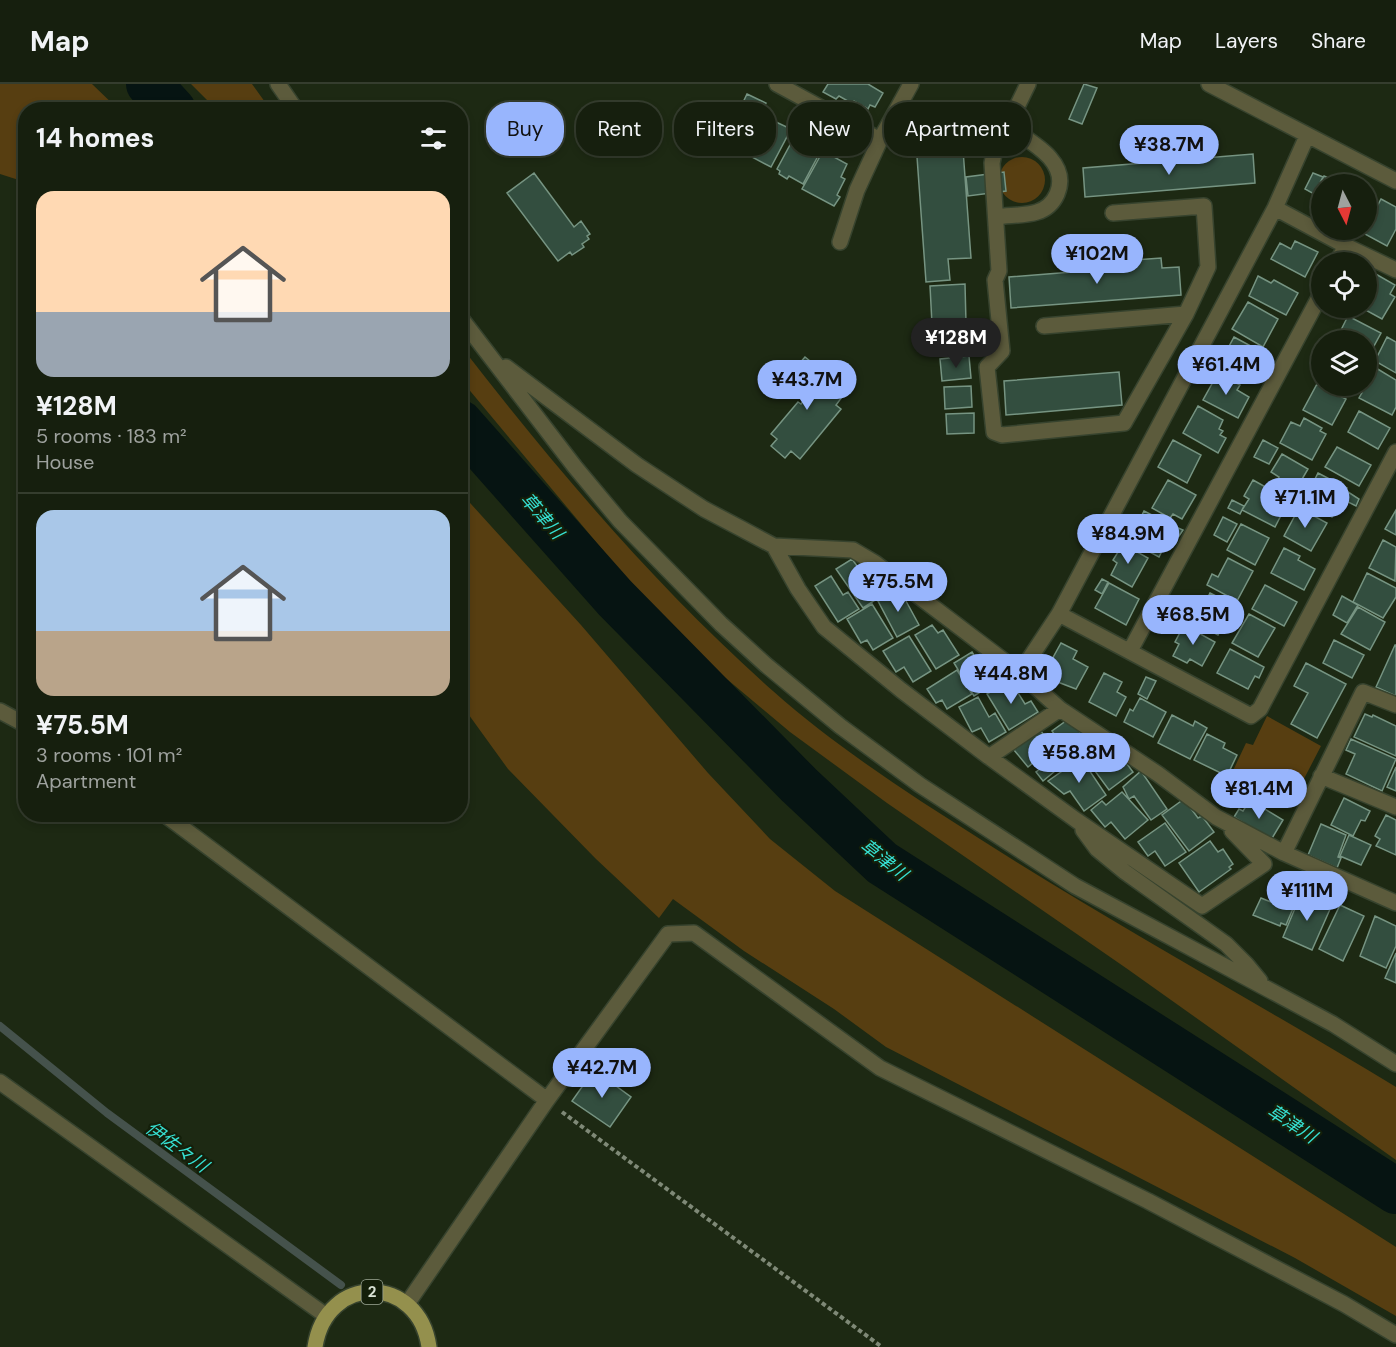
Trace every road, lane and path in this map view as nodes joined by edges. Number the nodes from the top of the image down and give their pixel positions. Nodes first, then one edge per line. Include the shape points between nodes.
1 (278, 84) edge
2 (777, 84) edge
3 (911, 84) edge
4 (1028, 84) edge
5 (1209, 84) edge
6 (796, 88) edge
7 (290, 102) edge
8 (1019, 102) edge
9 (1308, 136) junction
10 (880, 140) junction
11 (1031, 142) edge
12 (994, 156) edge
13 (1396, 181) edge
14 (1275, 208) junction
15 (1113, 213) dead end
16 (996, 217) junction
17 (840, 242) dead end
18 (1346, 246) junction
19 (1343, 252) edge
20 (1396, 270) edge
21 (1311, 313) edge
22 (1186, 314) junction
23 (1044, 326) dead end
24 (468, 327) edge
25 (491, 355) junction
26 (1396, 452) edge
27 (774, 546) junction
28 (1059, 614) junction
29 (1130, 651) junction
30 (1020, 673) junction
31 (1396, 705) edge
32 (1060, 709) junction
33 (0, 711) edge
34 (18, 721) edge
35 (989, 757) junction
36 (1321, 776) junction
37 (1396, 807) edge
38 (1076, 820) junction
39 (175, 822) edge
40 (1229, 825) junction
41 (1284, 853) junction
42 (1396, 903) edge
43 (1264, 987) junction
44 (1396, 1064) edge
45 (0, 1082) edge
46 (547, 1100) junction
47 (407, 1304) junction
48 (325, 1315) junction
49 (1396, 1335) edge
50 (315, 1347) edge
51 (429, 1347) edge
52 (882, 1347) edge

1 - 7 street
2 - 6 street
3 - 10 street
4 - 8 street
5 - 9 street
6 - 10 street
9 - 13 street
9 - 14 street
10 - 17 street via 857,190
11 - 16 street via 1043,150 1058,170 1059,190 1048,207 1037,212
12 - 16 street
14 - 18 street
14 - 28 street
15 - 22 street via 1204,206 1208,267
16 - 22 street via 999,271 995,280 1002,351 987,367 994,432 1002,435 1124,423
18 - 19 street
18 - 20 street
21 - 29 street
22 - 23 street
24 - 25 street
25 - 27 street via 647,471 704,509
25 - 43 street via 620,521 721,624 840,726 920,785 1075,886
26 - 29 street via 1260,709 1251,716
27 - 30 street via 853,550
27 - 35 street via 824,627
28 - 29 street
28 - 30 street
30 - 32 street
31 - 36 street via 1363,692
32 - 35 street
32 - 40 street
33 - 34 street
35 - 38 street
36 - 37 street
36 - 41 street
38 - 40 street via 1202,906 1264,864
38 - 43 street via 1098,849 1226,944
39 - 46 street
40 - 41 street
41 - 42 street
43 - 44 street
45 - 48 street
46 - 47 street
46 - 49 street via 668,933 694,933 880,1068 1148,1201
46 - 52 path
47 - 48 main road, 2 via 391,1295 355,1294
47 - 51 main road, 2 via 419,1317
48 - 50 main road

